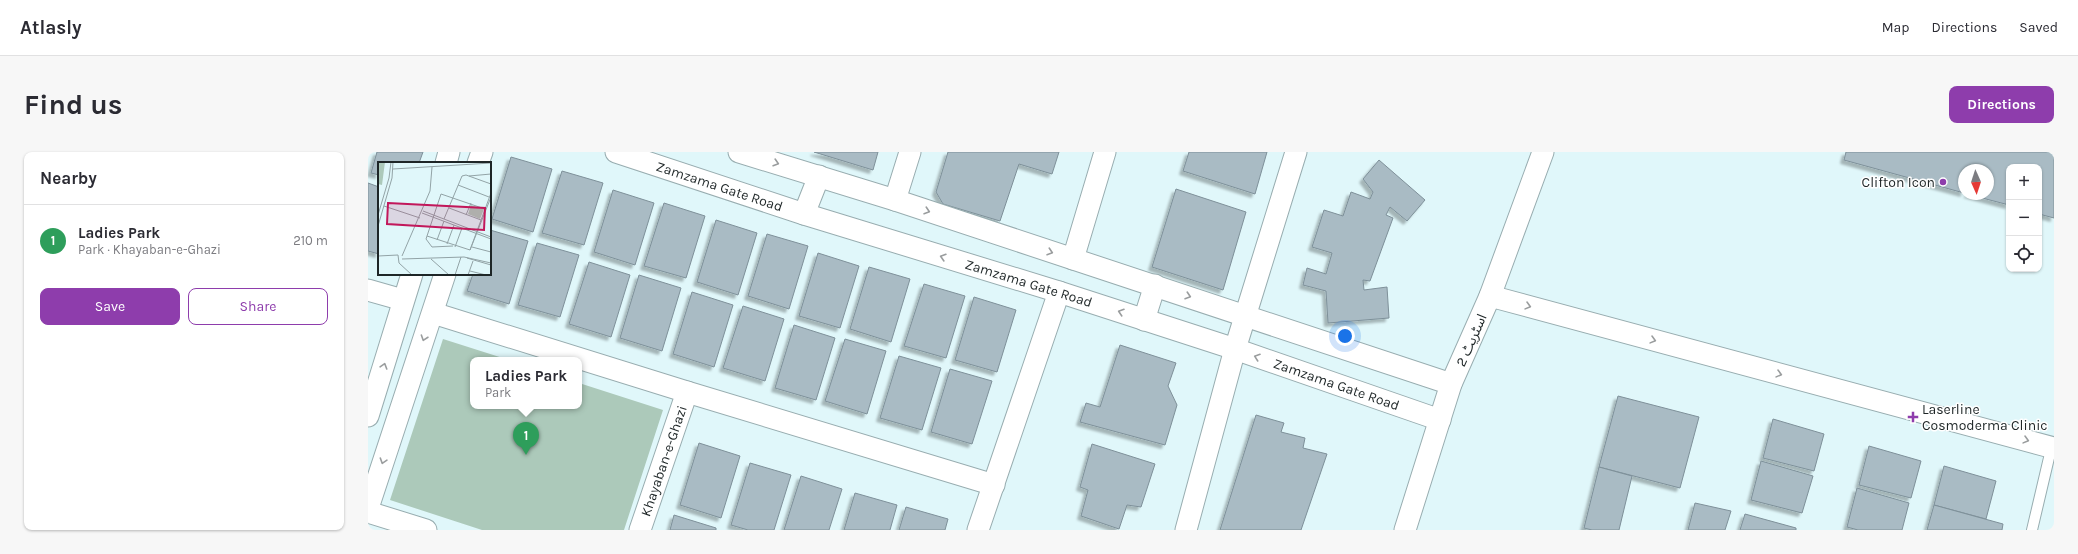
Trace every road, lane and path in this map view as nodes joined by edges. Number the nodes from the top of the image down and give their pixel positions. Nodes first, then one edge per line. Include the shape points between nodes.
1 (450, 152) edge
2 (482, 152) edge
3 (616, 152) edge
4 (910, 152) edge
5 (1105, 152) edge
6 (1296, 152) edge
7 (1543, 152) edge
8 (746, 153) edge
9 (446, 162) edge
10 (478, 162) edge
11 (819, 176) junction
12 (895, 200) junction
13 (804, 214) junction
14 (1073, 259) junction
15 (412, 275) edge
16 (445, 275) edge
17 (1155, 285) junction
18 (368, 290) edge
19 (1059, 292) junction
20 (1490, 296) junction
21 (403, 300) junction
22 (433, 313) junction
23 (1247, 316) junction
24 (1144, 320) junction
25 (1235, 349) junction
26 (574, 357) edge
27 (582, 360) edge
28 (1451, 384) junction
29 (686, 392) junction
30 (402, 404) junction
31 (371, 408) edge
32 (1440, 420) junction
33 (2053, 445) edge
34 (994, 485) junction
35 (368, 508) edge
36 (368, 512) edge
37 (426, 530) edge
38 (640, 530) edge
39 (978, 530) edge
40 (1186, 530) edge
41 (1405, 530) edge
42 (2032, 530) edge

1 - 9 street
2 - 10 street
3 - 13 street, Zamzama Gate Road
4 - 12 street
5 - 14 street
6 - 23 street
7 - 20 street, اسٹریٹ 2
8 -> 11 street
11 - 12 street
11 - 13 street
12 -> 14 street
19 -> 13 street, Zamzama Gate Road
14 - 17 street
15 - 21 street
16 - 22 street
17 -> 23 street
17 - 24 street
18 - 21 street
24 -> 19 street, Zamzama Gate Road
19 - 34 street
20 - 28 street, اسٹریٹ 2
20 -> 33 street
31 -> 21 street
22 - 26 street
22 -> 30 street
23 - 25 street
23 - 28 street
24 - 25 street, Zamzama Gate Road
32 -> 25 street, Zamzama Gate Road
25 - 40 street
27 - 29 street
28 - 32 street, اسٹریٹ 2
29 - 34 street
29 - 38 street, Khayaban-e-Ghazi
30 - 31 street
30 -> 35 street
32 - 41 street, اسٹریٹ 2
33 - 42 lane
34 - 39 street
36 - 37 street

